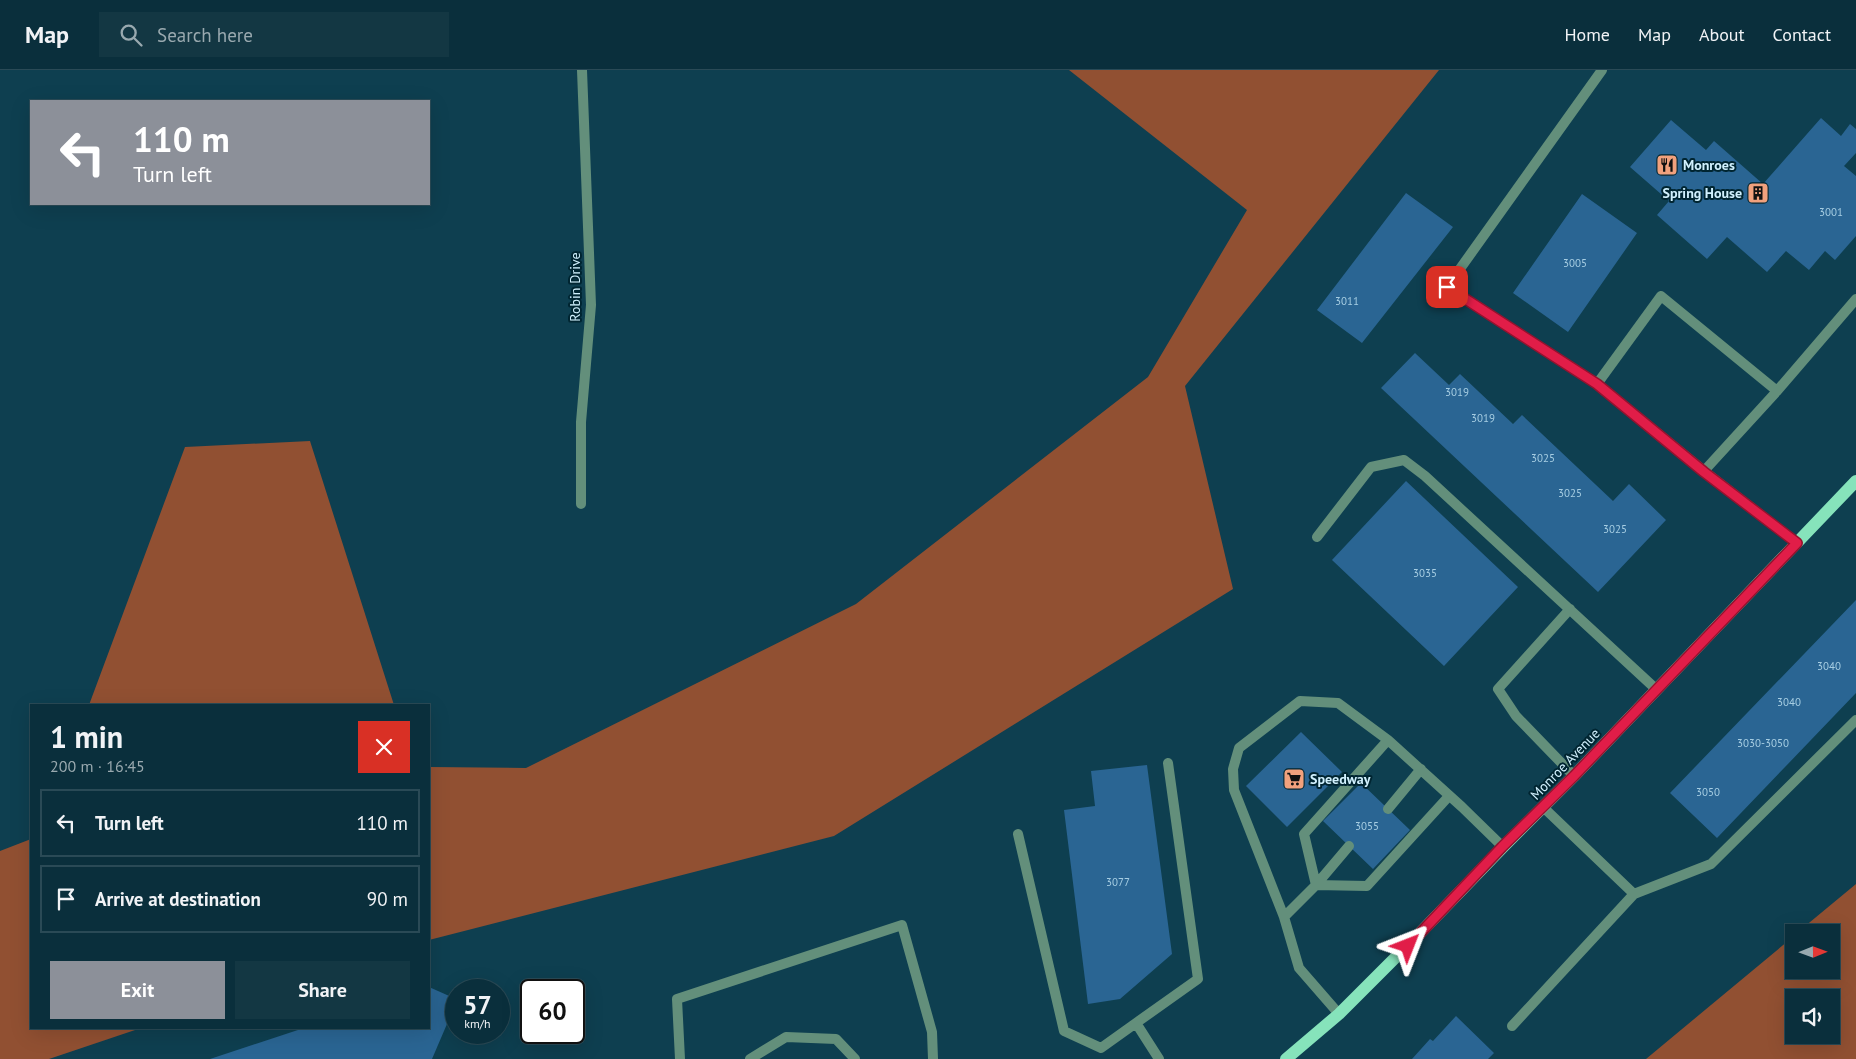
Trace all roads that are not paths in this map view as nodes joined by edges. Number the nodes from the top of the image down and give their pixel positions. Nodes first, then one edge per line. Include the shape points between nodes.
1 (582, 70) edge
2 (1602, 70) edge
3 (1856, 299) edge
4 (1597, 384) junction
5 (1777, 391) junction
6 (1704, 472) junction
7 (1856, 481) edge
8 (581, 504) dead end
9 (1317, 537) dead end
10 (1797, 543) junction
11 (1570, 610) junction
12 (1657, 690) junction
13 (1856, 720) edge
14 (1388, 740) junction
15 (1168, 763) dead end
16 (1421, 769) junction
17 (1574, 776) junction
18 (1449, 796) junction
19 (1543, 807) junction
20 (1388, 809) dead end
21 (1018, 834) dead end
22 (1350, 846) dead end
23 (1502, 847) junction
24 (1316, 885) junction
25 (1634, 894) junction
26 (1284, 917) junction
27 (1338, 1014) junction
28 (1136, 1023) junction
29 (1512, 1026) dead end
30 (680, 1059) edge
31 (750, 1059) edge
32 (855, 1059) edge
33 (933, 1059) edge
34 (1159, 1059) edge
35 (1286, 1059) edge

1 - 8 street, Robin Drive via 591,305 581,422
2 - 4 street via 1447,287
3 - 5 street
4 - 5 street via 1662,296
4 - 6 street
5 - 6 street
6 - 10 street
7 - 10 main road, Monroe Avenue
9 - 11 street via 1371,467 1404,460
10 - 12 main road, Monroe Avenue
11 - 12 street
11 - 17 street via 1498,689 1516,716
12 - 17 main road, Monroe Avenue
13 - 25 street via 1711,864
14 - 16 street
14 - 24 street via 1304,834
14 - 26 street via 1338,703 1300,701 1239,748 1233,769 1234,790
15 - 28 street via 1198,979
16 - 18 street
16 - 20 street
17 - 19 main road, Monroe Avenue
18 - 23 street
18 - 24 street via 1367,886
19 - 23 main road, Monroe Avenue
19 - 25 street
21 - 28 street via 1064,1031 1101,1048
22 - 24 street
23 - 27 main road, Monroe Avenue
24 - 26 street
25 - 29 street
26 - 27 street via 1300,968
27 - 35 main road, Monroe Avenue
28 - 34 street
30 - 33 street via 677,999 902,925 932,1032
31 - 32 street via 786,1037 836,1039

